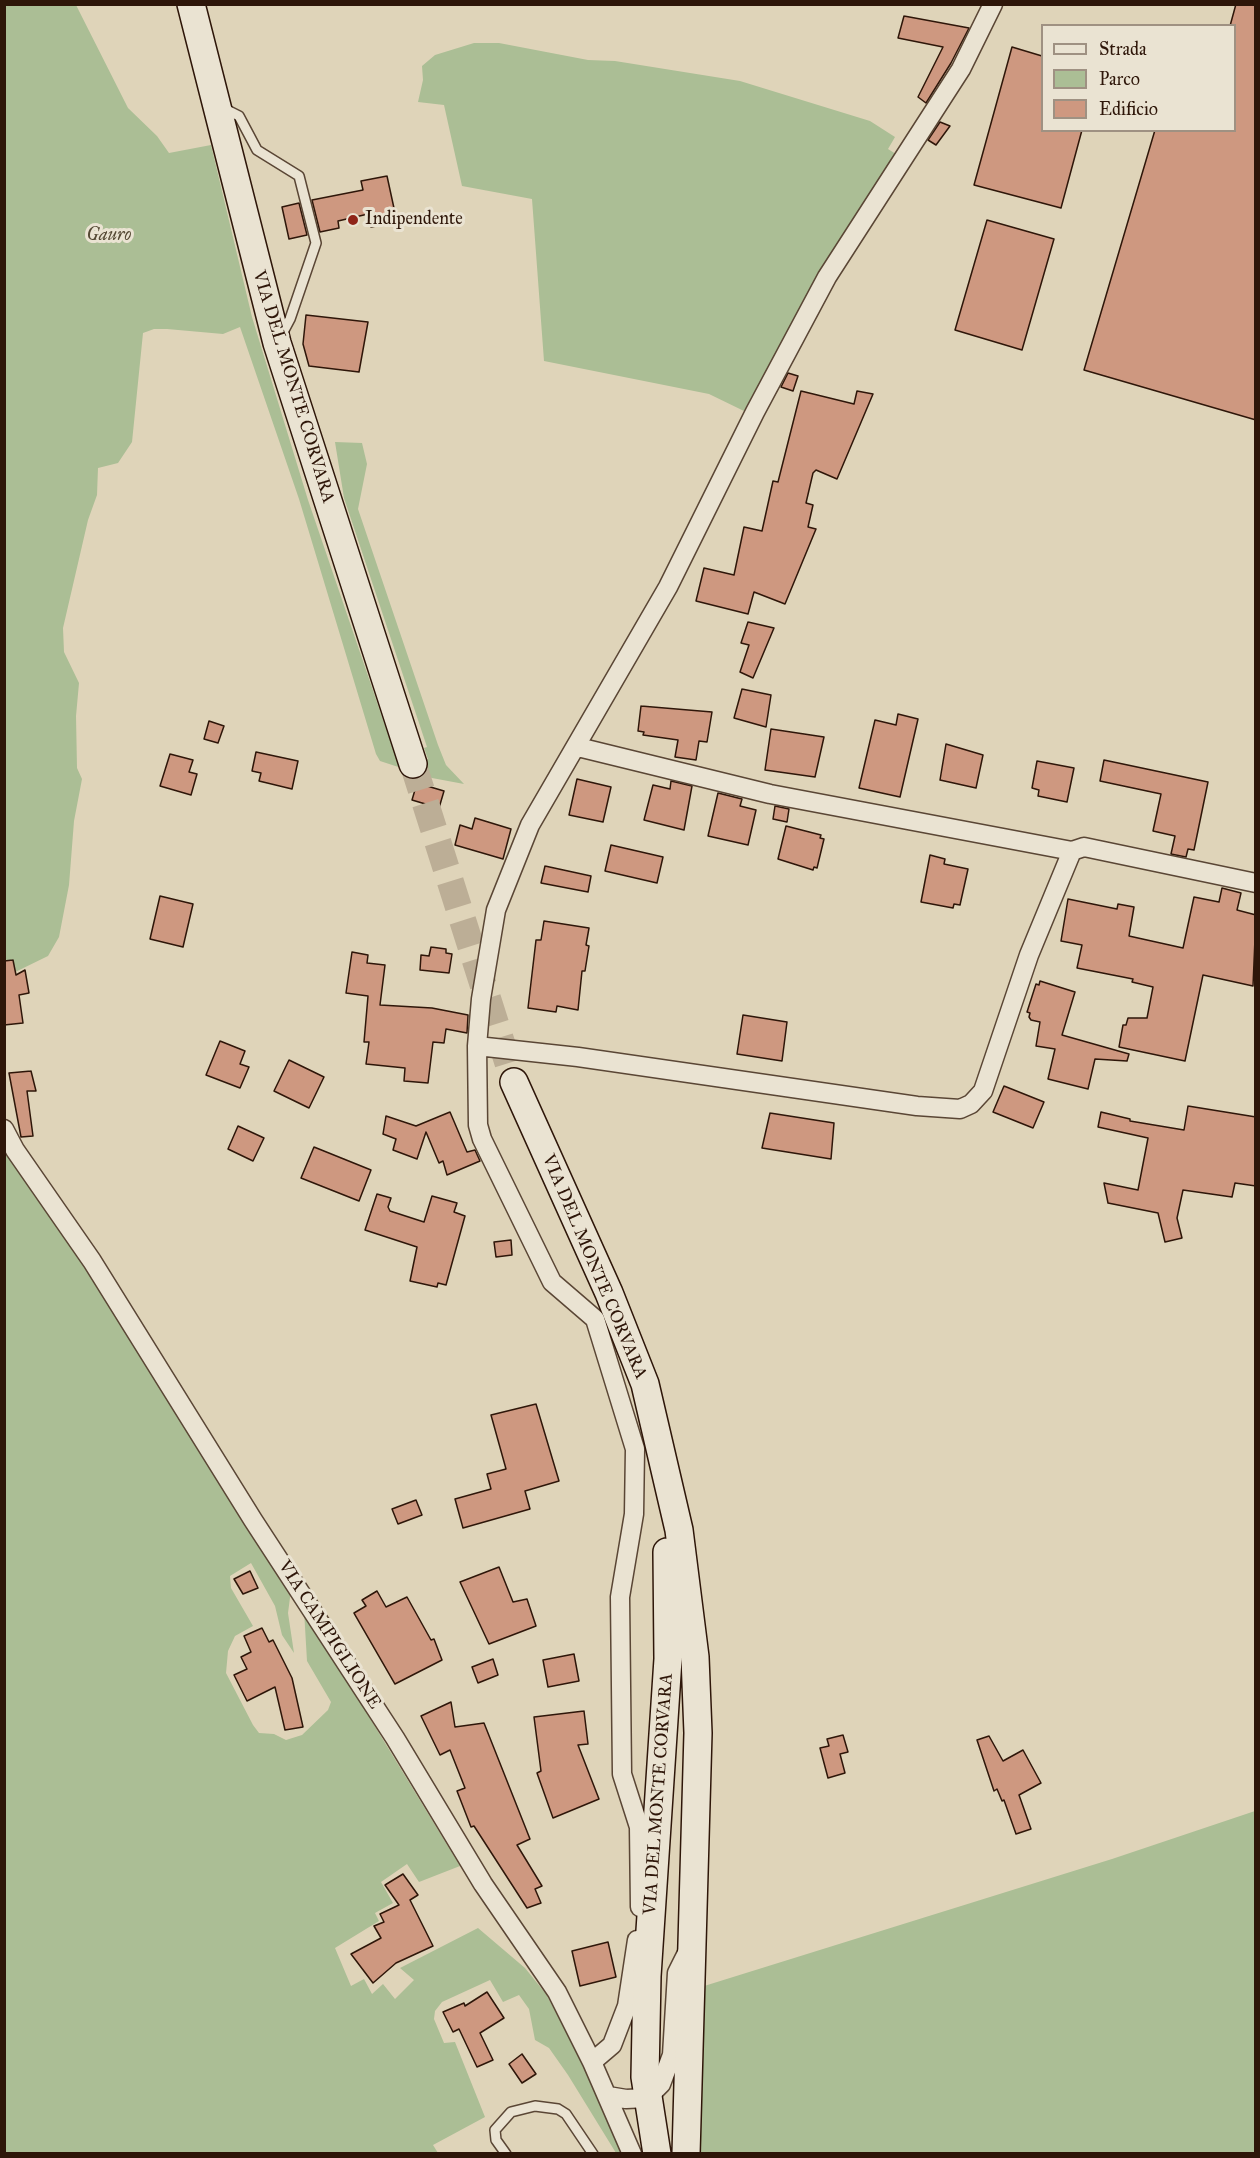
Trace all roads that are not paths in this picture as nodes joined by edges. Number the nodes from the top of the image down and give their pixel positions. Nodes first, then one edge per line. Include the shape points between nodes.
1 (191, 4) edge
2 (993, 4) edge
3 (216, 105) junction
4 (277, 343) junction
5 (578, 747) junction
6 (413, 764) tunnel mouth
7 (1072, 851) junction
8 (1256, 883) edge
9 (477, 1046) junction
10 (514, 1082) tunnel mouth
11 (4, 1129) edge
12 (669, 1490) junction
13 (692, 1944) junction
14 (592, 2062) junction
15 (608, 2096) junction
16 (647, 2098) junction
17 (506, 2154) edge
18 (593, 2154) edge
19 (632, 2154) edge
20 (657, 2154) edge
21 (686, 2154) edge

1 - 3 main road, VIA DEL MONTE CORVARA
2 - 5 street via 961,69 828,277 668,587
3 - 4 main road, VIA DEL MONTE CORVARA
3 - 4 lane via 238,116 257,150 299,176 316,243 290,319
4 - 6 main road, VIA DEL MONTE CORVARA
5 - 7 street via 770,794
5 - 9 street via 530,825 496,910
7 - 8 street via 1084,847
7 - 9 street via 1029,955 982,1091 971,1104 960,1109
9 - 14 street via 478,1125 482,1139 552,1282 595,1319 635,1449 634,1514 620,1597 622,1774 639,1827 640,1914 627,2006 612,2045
10 - 12 main road, VIA DEL MONTE CORVARA via 609,1293 645,1384
11 - 14 street, VIA CAMPIGLIONE via 395,1738 483,1884 557,1992
12 - 13 main road, VIA DEL MONTE CORVARA via 679,1530 695,1657 698,1733
12 - 16 main road, VIA DEL MONTE CORVARA via 668,1659 647,1976
13 - 16 street, VIA DEL MONTE CORVARA via 676,1973 669,2063 661,2084
13 - 21 main road, VIA DEL MONTE CORVARA
14 - 15 street, VIA CAMPIGLIONE
15 - 16 street
15 - 19 street, VIA CAMPIGLIONE
16 - 20 main road, VIA DEL MONTE CORVARA
17 - 18 lane via 496,2140 495,2130 511,2112 535,2106 566,2114

